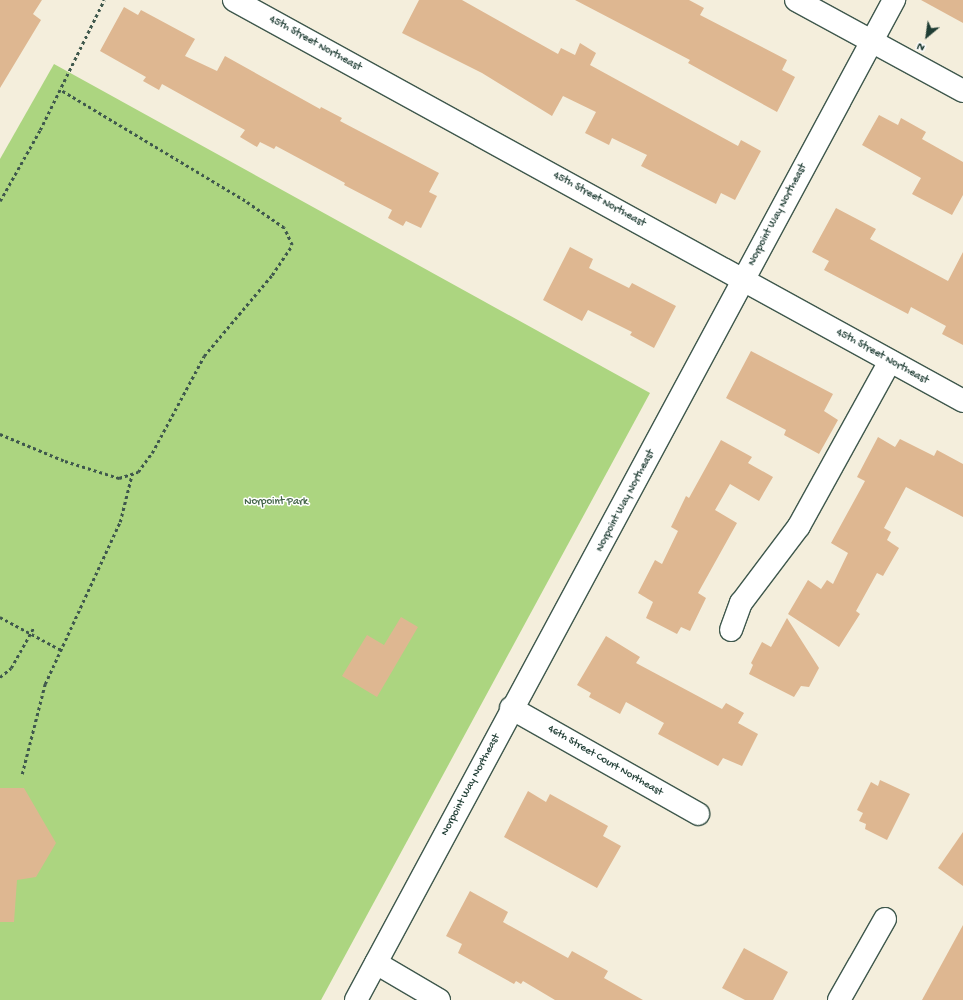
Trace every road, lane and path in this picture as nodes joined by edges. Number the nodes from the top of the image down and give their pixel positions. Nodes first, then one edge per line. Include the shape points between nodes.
1 (104, 0) edge
2 (234, 0) edge
3 (796, 0) edge
4 (894, 0) edge
5 (872, 41) junction
6 (60, 90) junction
7 (963, 91) edge
8 (0, 201) edge
9 (743, 280) junction
10 (890, 361) junction
11 (963, 401) edge
12 (0, 434) edge
13 (132, 474) junction
14 (0, 617) edge
15 (34, 627) dead end
16 (731, 630) dead end
17 (31, 634) junction
18 (61, 650) junction
19 (0, 677) edge
20 (511, 708) junction
21 (22, 774) dead end
22 (698, 814) dead end
23 (885, 919) dead end
24 (376, 963) junction
25 (356, 1000) edge
26 (439, 1000) edge
27 (839, 1000) edge

1 - 6 path
2 - 9 street, 45th Street Northeast
3 - 5 street
4 - 5 street, Norpoint Way Northeast
5 - 7 street
5 - 9 street, Norpoint Way Northeast
6 - 8 path
6 - 13 path via 245,201 284,228 292,245 272,275 204,356 152,453 138,472
9 - 10 street, 45th Street Northeast
9 - 20 street, Norpoint Way Northeast via 580,586
10 - 11 street, 45th Street Northeast
10 - 16 street via 799,526 741,603
12 - 13 path via 65,461 119,478
13 - 18 path via 120,522
14 - 17 path
15 - 17 path
17 - 18 path
17 - 19 path via 11,668
18 - 21 path via 45,684
20 - 22 street, 46th Street Court Northeast
20 - 24 street, Norpoint Way Northeast
23 - 27 street
24 - 25 street, Norpoint Way Northeast
24 - 26 street

